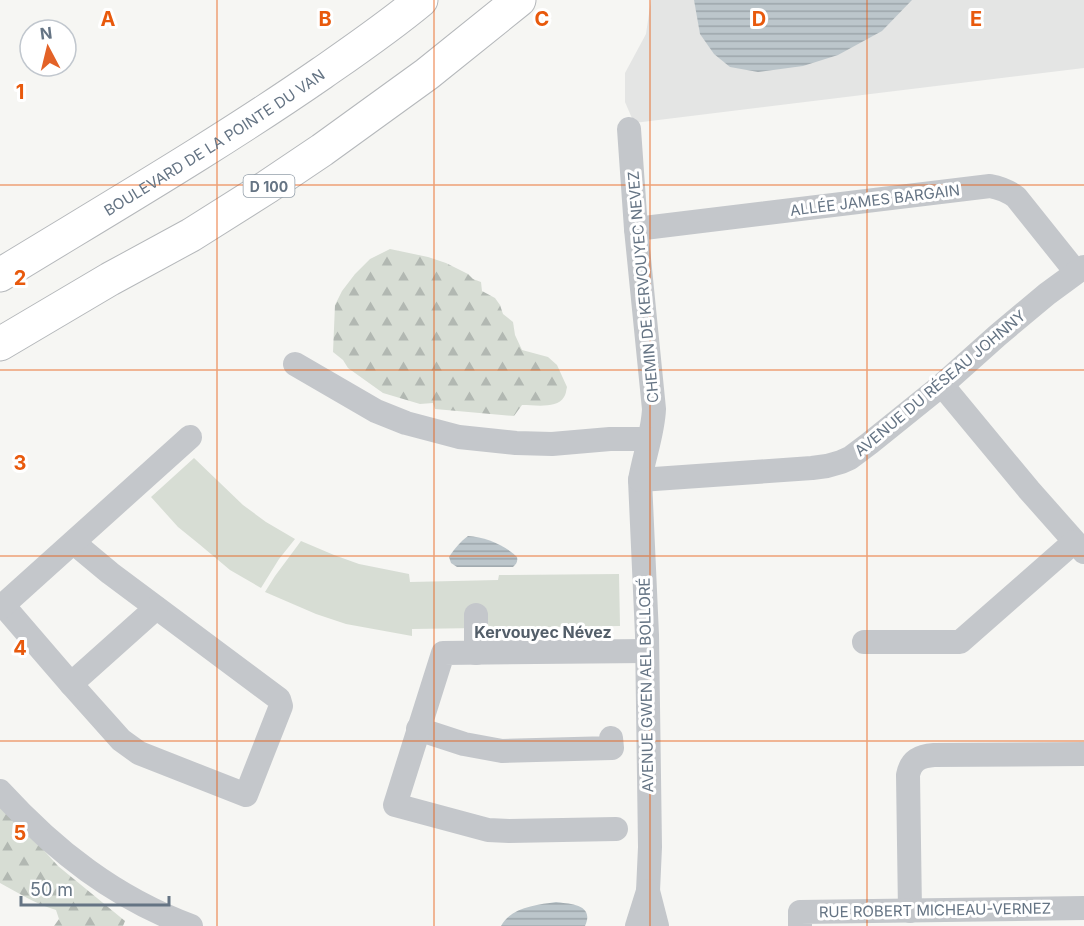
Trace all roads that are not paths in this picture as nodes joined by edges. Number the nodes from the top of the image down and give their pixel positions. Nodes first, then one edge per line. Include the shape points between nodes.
1 (421, 0) edge
2 (519, 0) edge
3 (629, 129) dead end
4 (636, 230) junction
5 (1080, 269) edge
6 (0, 274) edge
7 (0, 344) edge
8 (295, 364) dead end
9 (942, 385) junction
10 (190, 437) dead end
11 (648, 439) junction
12 (640, 480) junction
13 (74, 543) junction
14 (1079, 547) edge
15 (2, 606) edge
16 (156, 608) junction
17 (476, 615) dead end
18 (864, 642) dead end
19 (647, 651) junction
20 (476, 653) junction
21 (71, 684) junction
22 (418, 729) junction
23 (611, 738) dead end
24 (1084, 754) edge
25 (0, 791) edge
26 (616, 829) dead end
27 (648, 891) junction
28 (1084, 908) edge
29 (910, 911) junction
30 (191, 926) edge
31 (637, 926) edge
32 (657, 926) edge
33 (800, 926) edge

1 - 6 highway, BOULEVARD DE LA POINTE DU VAN via 271,108
2 - 7 highway, D 100 via 427,74 267,187
3 - 4 street, CHEMIN DE KERVOUYEC NEVEZ
4 - 5 street, ALLÉE JAMES BARGAIN via 990,186 1008,191 1016,198
4 - 11 street, CHEMIN DE KERVOUYEC NEVEZ via 654,409
5 - 9 street, AVENUE DU RÉSEAU JOHNNY via 998,334
8 - 11 street via 376,411 459,437 552,444
9 - 12 street, AVENUE DU RÉSEAU JOHNNY via 841,462 812,468
9 - 14 street
10 - 13 street
11 - 12 street, CHEMIN DE KERVOUYEC NEVEZ
12 - 19 street, AVENUE GWEN AEL BOLLORÉ
13 - 15 street
13 - 16 street
14 - 18 street via 960,642
15 - 21 street
16 - 21 street
16 - 21 street via 281,703 246,795 139,753 121,740
17 - 20 street
19 - 20 street
19 - 27 street, AVENUE GWEN AEL BOLLORÉ
20 - 22 street via 443,653
22 - 23 street via 471,746 502,751 612,748
22 - 26 street via 395,805 488,830
24 - 29 street via 934,755 916,760 908,775
25 - 30 street via 87,871 150,909
27 - 31 street, AVENUE GWEN AEL BOLLORÉ
27 - 32 street, AVENUE GWEN AEL BOLLORÉ
28 - 29 street, RUE ROBERT MICHEAU-VERNEZ
29 - 33 street, RUE ROBERT MICHEAU-VERNEZ via 800,912

